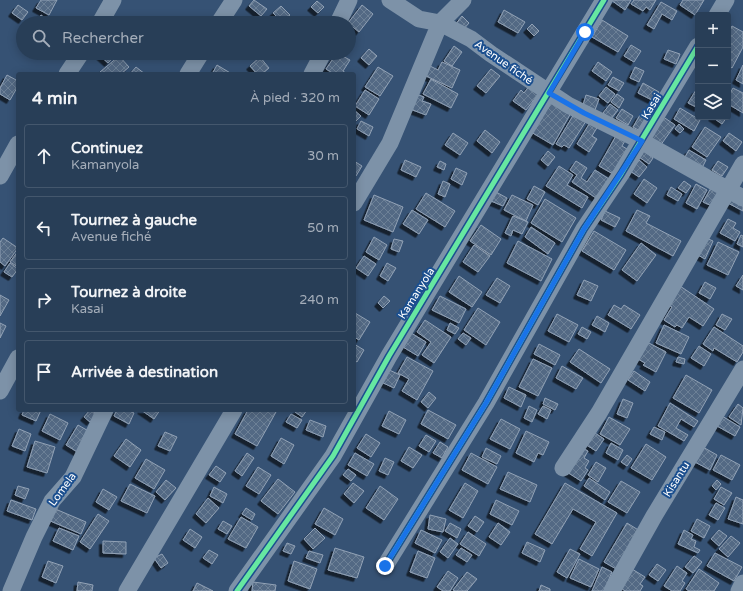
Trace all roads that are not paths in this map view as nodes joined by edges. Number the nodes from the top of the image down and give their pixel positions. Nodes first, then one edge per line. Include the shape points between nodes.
1 (113, 0) edge
2 (234, 0) edge
3 (349, 0) edge
4 (390, 0) edge
5 (463, 0) edge
6 (604, 0) edge
7 (726, 0) edge
8 (719, 12) edge
9 (104, 16) edge
10 (224, 16) edge
11 (341, 16) edge
12 (440, 23) junction
13 (697, 48) edge
14 (76, 60) edge
15 (197, 60) edge
16 (319, 60) edge
17 (68, 72) edge
18 (189, 72) edge
19 (313, 72) edge
20 (549, 93) junction
21 (642, 141) junction
22 (16, 148) edge
23 (743, 164) edge
24 (0, 176) edge
25 (727, 190) junction
26 (743, 198) edge
27 (356, 200) edge
28 (16, 362) edge
29 (743, 369) edge
30 (0, 391) edge
31 (104, 412) edge
32 (233, 412) edge
33 (563, 468) dead end
34 (385, 566) dead end
35 (743, 584) edge
36 (11, 591) edge
37 (127, 591) edge
38 (236, 591) edge
39 (612, 591) edge
40 (739, 591) edge

1 - 9 street
2 - 10 street
3 - 11 street
4 - 12 street, Avenue fiché via 419,19
5 - 12 street
6 - 20 street, Kamanyola
7 - 8 street
12 - 20 street, Avenue fiché via 471,39
12 - 27 street via 390,142
13 - 21 street, Kasai
14 - 17 street
15 - 18 street
16 - 19 street
20 - 21 street, Avenue fiché
20 - 38 street, Kamanyola via 389,356 333,456
21 - 25 street, Avenue fiché
21 - 34 street, Kasai via 584,229 486,403
22 - 24 street
23 - 25 street
25 - 26 street, Avenue fiché
25 - 33 street via 599,413
28 - 30 street
29 - 39 street, Kisantu
31 - 36 street, Lomela via 73,477 52,501
32 - 37 street
35 - 40 street

